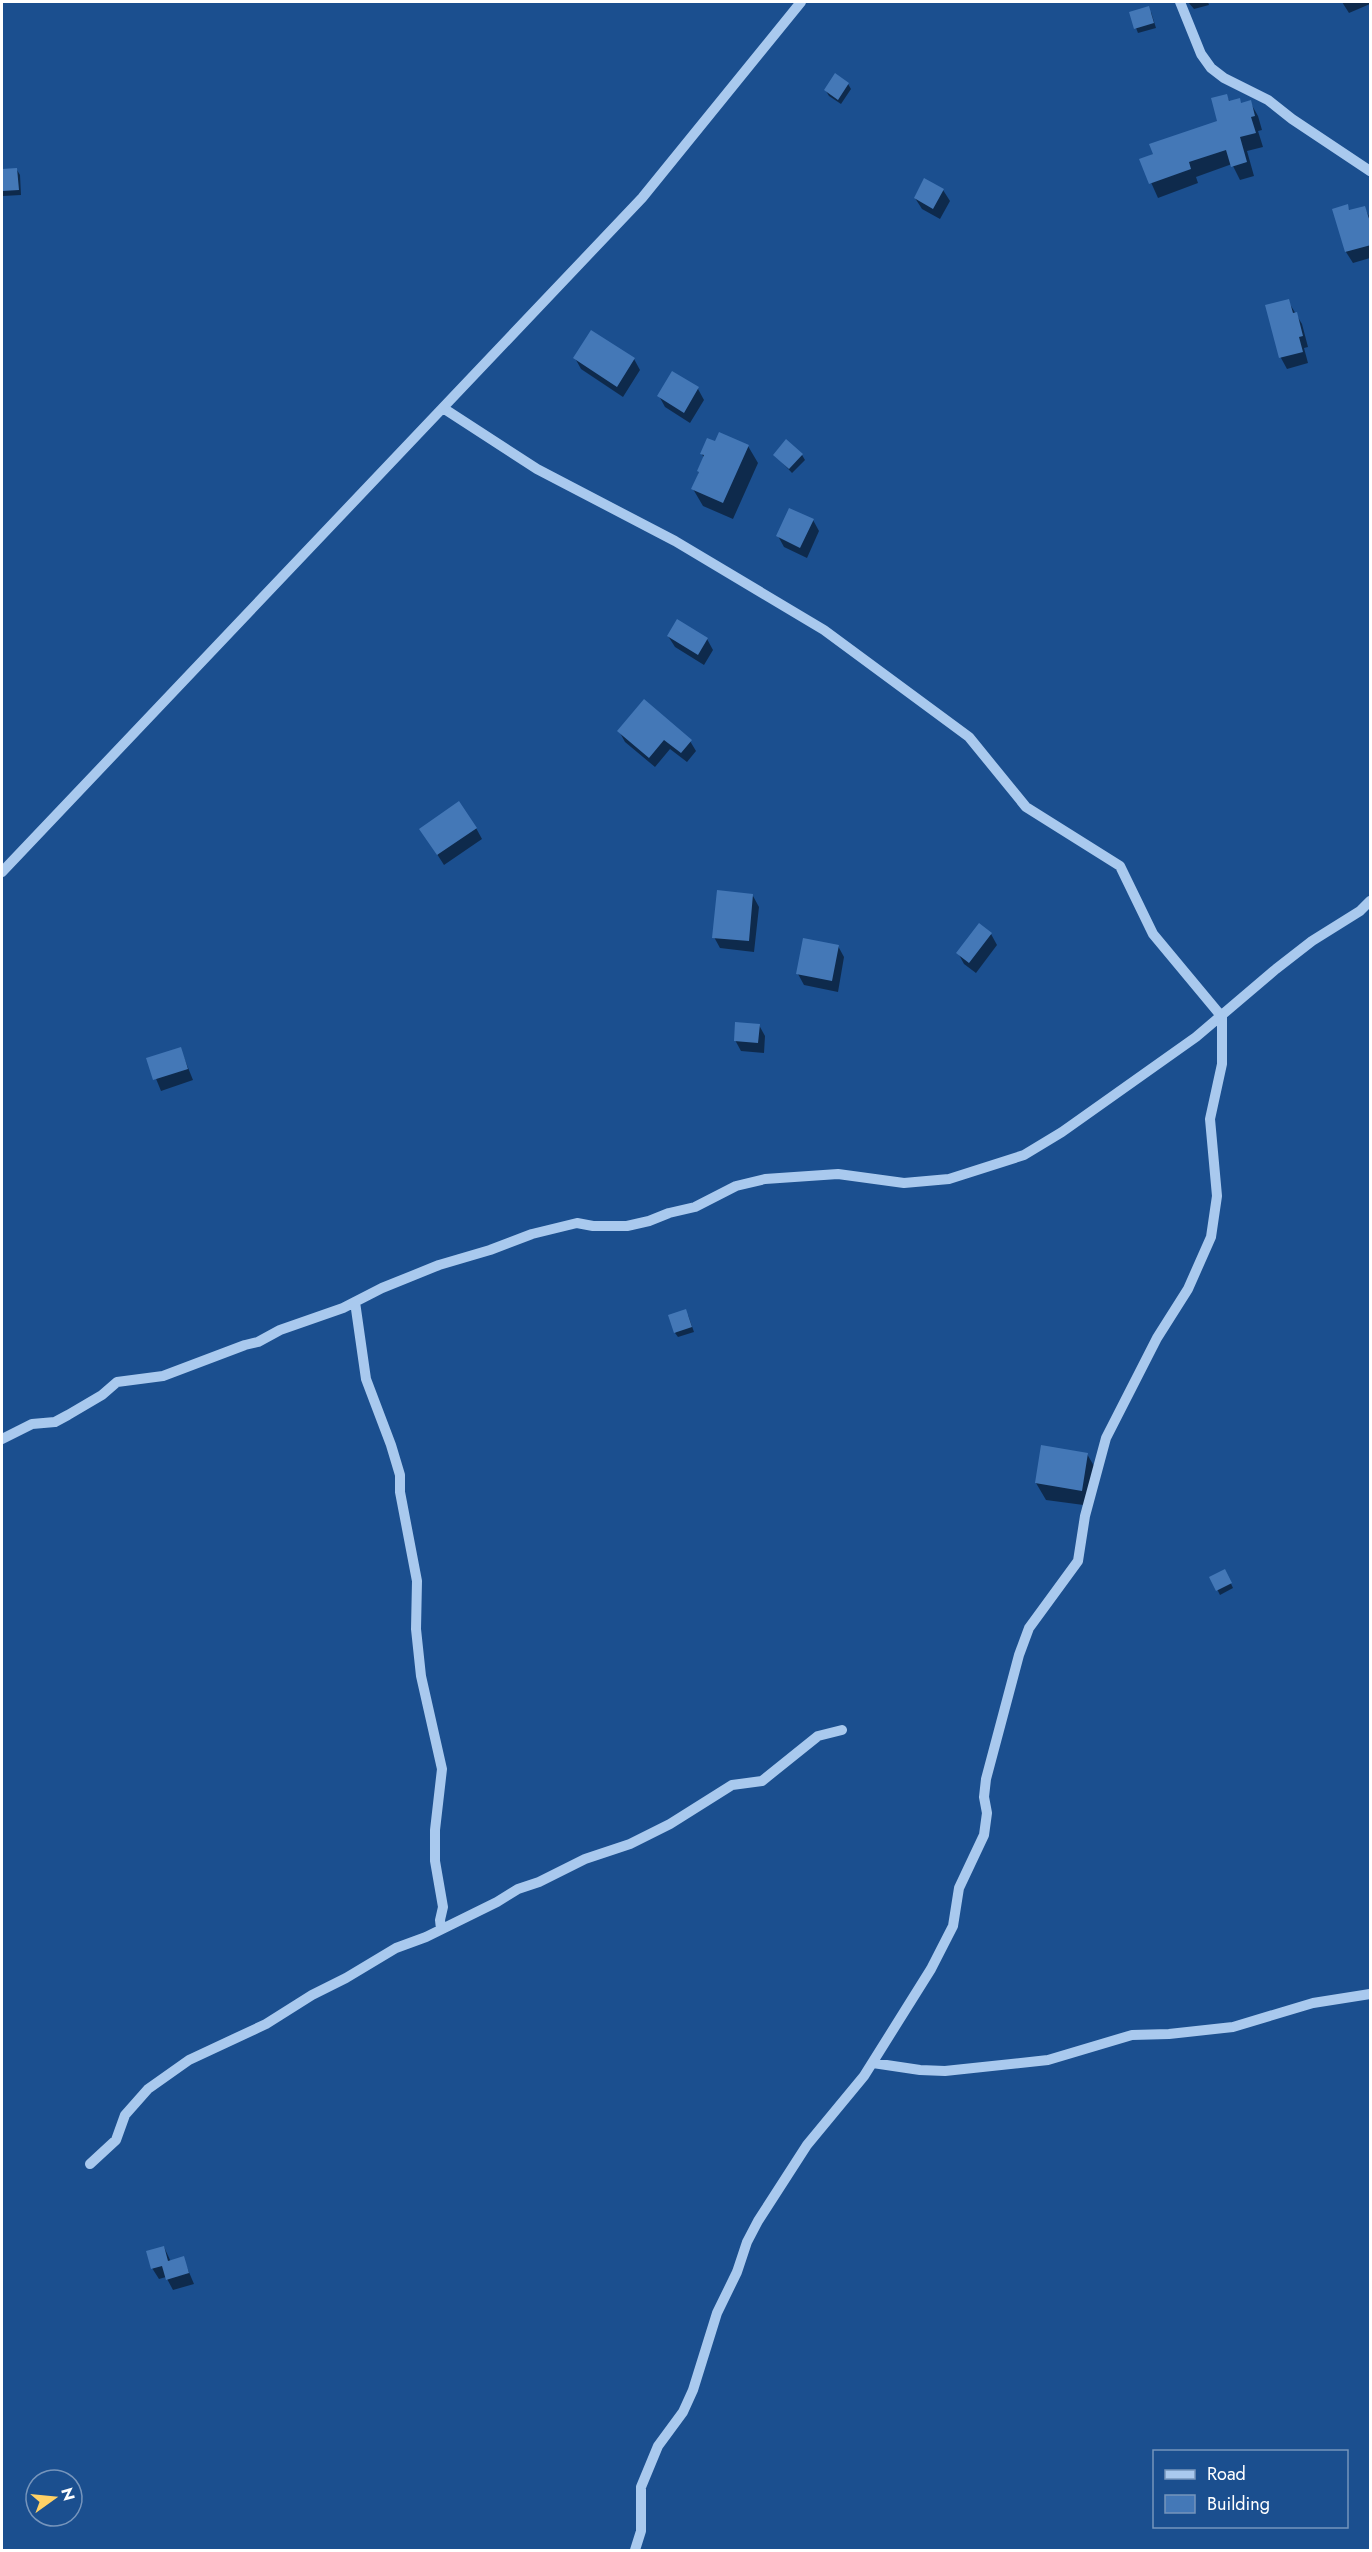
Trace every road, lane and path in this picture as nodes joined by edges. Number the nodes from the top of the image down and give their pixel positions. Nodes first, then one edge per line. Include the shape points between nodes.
1 (801, 2) edge
2 (1180, 2) edge
3 (1371, 171) edge
4 (443, 408) junction
5 (2, 872) edge
6 (1371, 901) edge
7 (1222, 1017) junction
8 (355, 1302) junction
9 (2, 1439) edge
10 (842, 1730) dead end
11 (441, 1929) junction
12 (1371, 1994) edge
13 (873, 2063) junction
14 (90, 2164) dead end
15 (635, 2550) edge

1 - 4 street via 642,198
2 - 3 street via 1201,54 1211,68 1268,100
4 - 5 street
4 - 7 street via 537,469 675,541 824,630 969,737 1026,807 1120,866 1153,934
6 - 7 street via 1312,941
7 - 8 street via 1024,1155 949,1179 904,1183 838,1174 765,1179 736,1186 695,1207 649,1221 627,1226 577,1223 532,1234 439,1265
7 - 13 street via 1222,1064 1210,1119 1217,1196 1211,1237 1188,1289 1156,1338 1106,1438 1085,1516 1078,1560 1029,1629 1018,1655 986,1779 984,1835 959,1888 953,1926
8 - 9 street via 163,1376 117,1382 55,1422 32,1424
8 - 11 street via 366,1379 400,1475 417,1581 416,1629 421,1676 442,1769 435,1830 435,1861 443,1907
10 - 11 street via 818,1736 762,1781 732,1785 630,1844 585,1858 539,1882 518,1888
11 - 14 street via 396,1948 267,2024 189,2060 148,2089 125,2115 116,2140
12 - 13 street via 1313,2003 1233,2027 1132,2035 1048,2060 945,2071
13 - 15 street via 807,2145 747,2242 738,2272 717,2313 683,2412 658,2446 641,2487 640,2531

